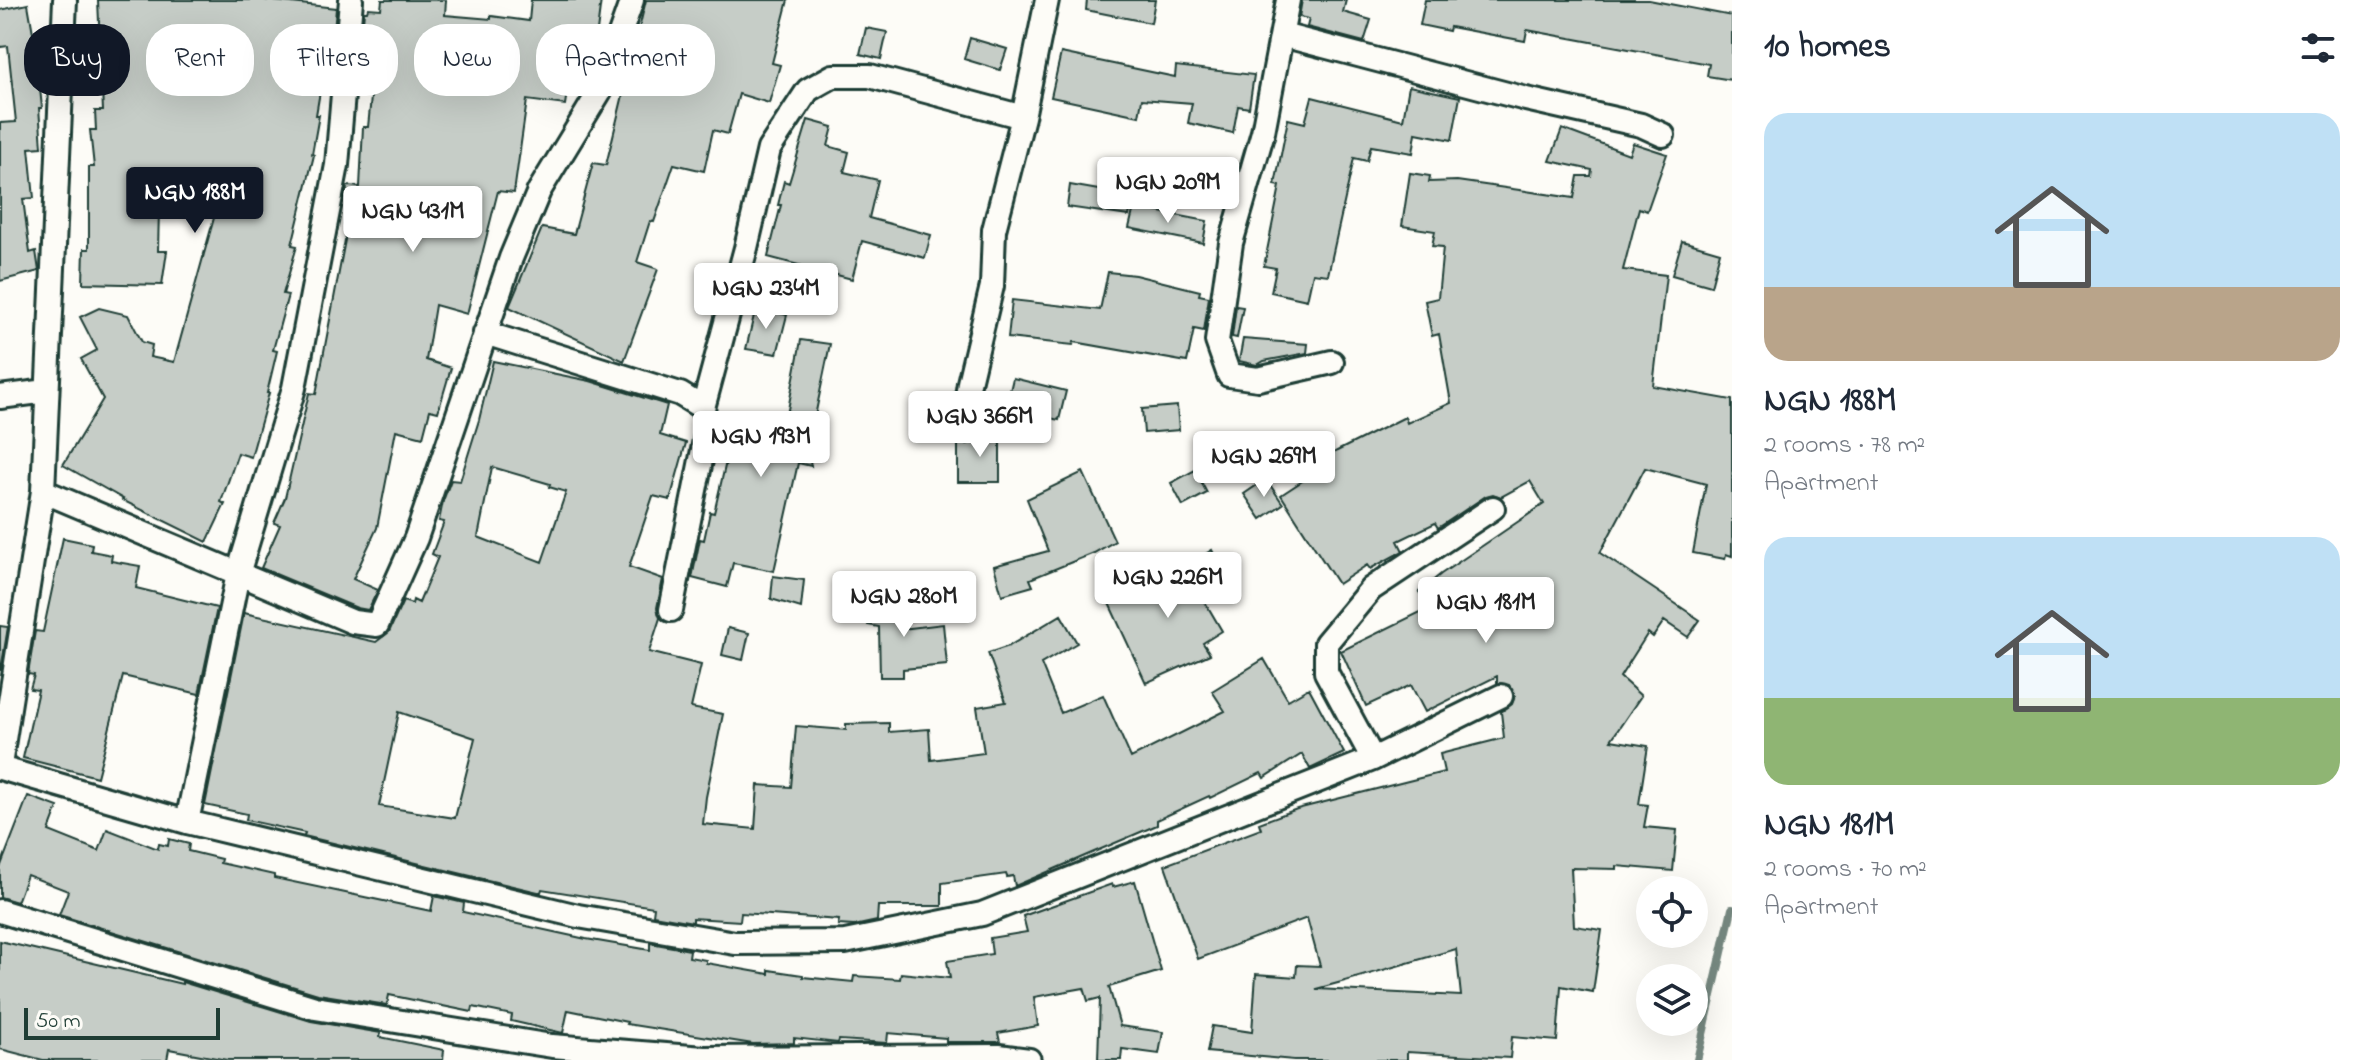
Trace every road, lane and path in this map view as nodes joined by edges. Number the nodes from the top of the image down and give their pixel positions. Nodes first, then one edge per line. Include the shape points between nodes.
1 (65, 0) edge
2 (351, 0) edge
3 (632, 0) edge
4 (1047, 0) edge
5 (1288, 0) edge
6 (1282, 35) junction
7 (1023, 117) junction
8 (1663, 135) dead end
9 (485, 333) junction
10 (1332, 362) dead end
11 (47, 391) junction
12 (0, 397) edge
13 (703, 408) junction
14 (962, 431) dead end
15 (43, 491) junction
16 (1493, 508) dead end
17 (238, 574) junction
18 (671, 610) dead end
19 (1501, 696) dead end
20 (1373, 759) junction
21 (0, 767) edge
22 (187, 822) junction
23 (0, 911) edge
24 (1029, 1060) edge

1 - 11 street
2 - 17 street via 337,165 297,373
3 - 9 street via 600,91 539,191
4 - 7 street
5 - 6 street
6 - 8 street via 1641,125
6 - 10 street via 1263,132 1231,243 1217,341 1229,375 1258,379
7 - 13 street via 870,76 833,76 808,90 769,149
7 - 14 street via 994,230 992,286
9 - 13 street via 680,394
9 - 17 street via 416,538 377,625 353,622
11 - 12 street
11 - 15 street
13 - 18 street via 707,430
15 - 17 street
15 - 21 street
16 - 20 street via 1371,589 1326,643 1326,672
17 - 22 street
19 - 20 street
20 - 22 street via 982,914 845,942 735,943 578,916
21 - 22 street
23 - 24 street via 315,1008 537,1044 704,1058

